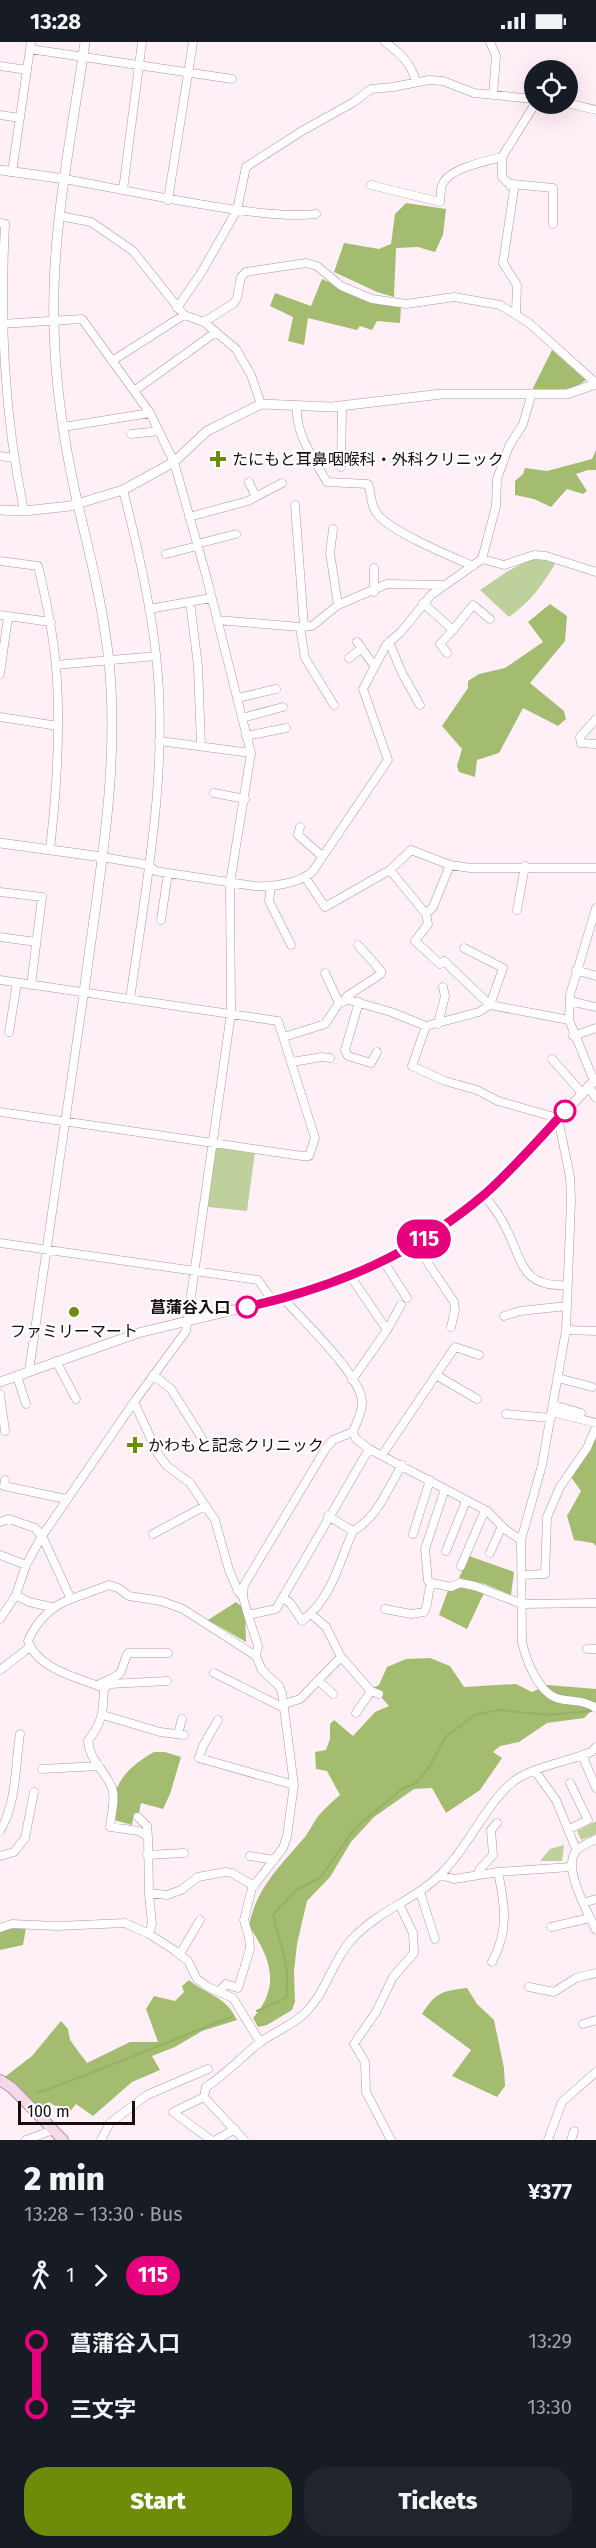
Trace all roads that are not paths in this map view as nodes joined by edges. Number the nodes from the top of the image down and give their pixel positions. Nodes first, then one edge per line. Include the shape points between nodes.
1 (85, 42) edge
2 (142, 42) edge
3 (193, 42) edge
4 (385, 42) edge
5 (490, 42) edge
6 (30, 46) edge
7 (83, 57) junction
8 (139, 65) junction
9 (0, 66) edge
10 (27, 70) junction
11 (188, 72) junction
12 (232, 79) dead end
13 (416, 81) junction
14 (492, 95) junction
15 (524, 98) edge
16 (578, 106) edge
17 (596, 110) edge
18 (529, 114) edge
19 (0, 115) edge
20 (20, 118) junction
21 (502, 157) junction
22 (0, 170) edge
23 (12, 172) junction
24 (65, 179) junction
25 (512, 184) junction
26 (371, 185) dead end
27 (123, 190) junction
28 (168, 200) junction
29 (237, 210) junction
30 (316, 213) dead end
31 (60, 216) junction
32 (0, 224) edge
33 (553, 224) dead end
34 (1, 273) edge
35 (177, 308) junction
36 (516, 313) junction
37 (183, 315) junction
38 (54, 322) junction
39 (204, 322) junction
40 (0, 324) edge
41 (216, 333) junction
42 (112, 361) junction
43 (1, 371) edge
44 (596, 383) edge
45 (134, 391) junction
46 (531, 396) junction
47 (261, 404) junction
48 (342, 406) junction
49 (297, 407) junction
50 (150, 413) junction
51 (63, 427) junction
52 (159, 431) junction
53 (131, 434) dead end
54 (0, 456) edge
55 (13, 458) junction
56 (174, 462) junction
57 (341, 466) dead end
58 (249, 482) dead end
59 (282, 483) dead end
60 (123, 490) junction
61 (256, 496) junction
62 (78, 504) junction
63 (295, 505) dead end
64 (0, 510) edge
65 (24, 511) junction
66 (189, 517) junction
67 (333, 529) dead end
68 (236, 534) dead end
69 (197, 545) junction
70 (166, 554) dead end
71 (482, 558) junction
72 (0, 561) edge
73 (473, 566) junction
74 (374, 568) dead end
75 (596, 572) edge
76 (442, 585) junction
77 (374, 592) junction
78 (211, 598) junction
79 (190, 602) junction
80 (423, 603) junction
81 (338, 605) junction
82 (149, 609) junction
83 (4, 616) edge
84 (490, 619) dead end
85 (217, 620) junction
86 (51, 622) junction
87 (302, 627) junction
88 (453, 630) junction
89 (389, 642) junction
90 (447, 653) dead end
91 (156, 656) junction
92 (349, 658) dead end
93 (109, 661) junction
94 (56, 665) junction
95 (375, 667) junction
96 (0, 674) edge
97 (276, 689) dead end
98 (238, 698) junction
99 (334, 705) dead end
100 (420, 705) dead end
101 (283, 707) dead end
102 (0, 717) edge
103 (242, 718) junction
104 (596, 718) edge
105 (58, 726) junction
106 (286, 728) dead end
107 (246, 736) junction
108 (159, 741) junction
109 (596, 744) edge
110 (201, 746) junction
111 (250, 753) junction
112 (214, 793) dead end
113 (245, 799) junction
114 (300, 827) dead end
115 (0, 843) edge
116 (50, 849) junction
117 (322, 856) junction
118 (102, 857) junction
119 (149, 865) junction
120 (450, 865) junction
121 (525, 866) junction
122 (596, 868) edge
123 (390, 870) junction
124 (168, 873) junction
125 (305, 877) junction
126 (230, 883) junction
127 (271, 886) junction
128 (0, 892) edge
129 (596, 909) edge
130 (517, 910) dead end
131 (426, 914) junction
132 (161, 920) dead end
133 (592, 934) edge
134 (0, 937) edge
135 (36, 942) junction
136 (291, 945) dead end
137 (358, 945) dead end
138 (464, 948) dead end
139 (576, 970) junction
140 (325, 973) dead end
141 (596, 976) edge
142 (0, 980) edge
143 (17, 982) junction
144 (31, 985) junction
145 (443, 987) dead end
146 (84, 992) junction
147 (130, 999) junction
148 (570, 1001) junction
149 (341, 1002) junction
150 (360, 1002) junction
151 (490, 1005) junction
152 (596, 1007) edge
153 (231, 1013) junction
154 (569, 1020) junction
155 (438, 1024) junction
156 (426, 1026) junction
157 (596, 1028) edge
158 (9, 1032) dead end
159 (573, 1036) junction
160 (284, 1037) junction
161 (377, 1052) dead end
162 (330, 1058) dead end
163 (552, 1059) dead end
164 (292, 1062) junction
165 (590, 1085) edge
166 (596, 1098) edge
167 (0, 1112) edge
168 (558, 1118) junction
169 (64, 1122) junction
170 (213, 1143) junction
171 (484, 1194) junction
172 (0, 1243) edge
173 (416, 1245) junction
174 (46, 1249) junction
175 (384, 1262) junction
176 (194, 1271) junction
177 (351, 1277) junction
178 (567, 1285) junction
179 (407, 1298) dead end
180 (278, 1299) junction
181 (401, 1305) dead end
182 (567, 1306) junction
183 (504, 1316) dead end
184 (189, 1320) junction
185 (451, 1327) dead end
186 (387, 1330) junction
187 (566, 1330) junction
188 (596, 1331) edge
189 (479, 1355) dead end
190 (56, 1361) junction
191 (28, 1371) junction
192 (0, 1374) edge
193 (153, 1375) junction
194 (436, 1375) junction
195 (16, 1376) junction
196 (558, 1378) junction
197 (352, 1380) junction
198 (0, 1382) edge
199 (592, 1387) dead end
200 (0, 1394) edge
201 (76, 1399) dead end
202 (477, 1399) dead end
203 (134, 1402) junction
204 (26, 1404) dead end
205 (552, 1412) junction
206 (581, 1413) dead end
207 (507, 1414) dead end
208 (596, 1425) edge
209 (5, 1431) dead end
210 (353, 1432) junction
211 (203, 1440) dead end
212 (369, 1449) junction
213 (382, 1455) junction
214 (402, 1465) junction
215 (5, 1480) dead end
216 (430, 1480) junction
217 (445, 1489) junction
218 (66, 1499) junction
219 (466, 1501) junction
220 (205, 1506) junction
221 (485, 1510) junction
222 (328, 1516) junction
223 (0, 1522) edge
224 (502, 1526) junction
225 (353, 1531) junction
226 (153, 1534) dead end
227 (413, 1534) dead end
228 (42, 1536) junction
229 (521, 1540) junction
230 (446, 1551) dead end
231 (490, 1553) dead end
232 (0, 1555) edge
233 (26, 1565) junction
234 (461, 1566) dead end
235 (522, 1575) junction
236 (432, 1583) junction
237 (16, 1595) junction
238 (243, 1597) junction
239 (283, 1597) junction
240 (71, 1599) junction
241 (596, 1603) edge
242 (522, 1604) junction
243 (52, 1607) junction
244 (385, 1609) dead end
245 (310, 1614) junction
246 (248, 1615) junction
247 (0, 1619) edge
248 (30, 1647) junction
249 (587, 1649) dead end
250 (596, 1649) edge
251 (168, 1653) dead end
252 (256, 1656) junction
253 (341, 1657) junction
254 (0, 1670) edge
255 (214, 1673) dead end
256 (167, 1681) dead end
257 (319, 1681) junction
258 (101, 1687) junction
259 (333, 1694) dead end
260 (284, 1706) junction
261 (596, 1708) edge
262 (356, 1713) dead end
263 (103, 1715) junction
264 (182, 1719) dead end
265 (218, 1720) dead end
266 (20, 1734) dead end
267 (596, 1748) edge
268 (582, 1755) junction
269 (99, 1766) junction
270 (42, 1769) dead end
271 (535, 1771) junction
272 (570, 1783) dead end
273 (294, 1785) junction
274 (596, 1788) edge
275 (34, 1792) dead end
276 (138, 1817) dead end
277 (497, 1823) dead end
278 (569, 1829) junction
279 (0, 1831) edge
280 (148, 1837) junction
281 (596, 1839) edge
282 (576, 1849) junction
283 (184, 1853) dead end
284 (147, 1855) junction
285 (0, 1856) edge
286 (250, 1856) dead end
287 (274, 1860) junction
288 (571, 1867) junction
289 (498, 1872) junction
290 (440, 1875) junction
291 (479, 1875) junction
292 (254, 1886) junction
293 (420, 1892) junction
294 (149, 1893) junction
295 (596, 1899) edge
296 (583, 1903) junction
297 (399, 1905) junction
298 (590, 1918) junction
299 (200, 1920) dead end
300 (551, 1927) dead end
301 (0, 1929) edge
302 (596, 1930) edge
303 (149, 1934) junction
304 (435, 1939) dead end
305 (180, 1954) junction
306 (492, 1962) dead end
307 (596, 1973) edge
308 (529, 1987) dead end
309 (219, 1991) junction
310 (596, 2020) edge
311 (583, 2025) dead end
312 (260, 2042) junction
313 (208, 2068) dead end
314 (596, 2072) edge
315 (0, 2080) edge
316 (204, 2097) junction
317 (235, 2129) junction
318 (53, 2130) junction
319 (574, 2131) dead end
320 (26, 2140) edge
321 (63, 2140) edge
322 (101, 2140) edge
323 (211, 2140) edge
324 (216, 2140) edge
325 (244, 2140) edge
326 (391, 2140) edge
327 (548, 2140) edge
328 (571, 2140) edge

1 - 7 street
2 - 8 street
3 - 11 street
4 - 13 street via 403,55
5 - 14 street via 496,56
6 - 7 street
6 - 10 street
7 - 8 street
7 - 24 street
8 - 11 street
8 - 27 street
9 - 10 street
10 - 20 street
11 - 12 street
11 - 28 street
13 - 14 street via 443,81 474,93
13 - 29 street via 371,88 246,167
14 - 15 street
16 - 17 street
18 - 21 street
19 - 20 street
20 - 23 street
21 - 25 street via 502,177
21 - 26 street via 472,165 446,179 440,202
22 - 23 street
23 - 24 street
24 - 27 street
24 - 31 street
25 - 33 street via 553,188
25 - 36 street via 503,263 517,285
27 - 28 street
28 - 29 street
29 - 30 street via 283,215
29 - 35 street
31 - 35 street via 91,222 133,251
31 - 38 street
32 - 34 street via 5,224
34 - 40 street
35 - 37 street
36 - 39 street via 492,303 454,297 406,304 372,299 341,286 317,266 306,263 246,272 241,276 234,303
36 - 44 street
37 - 39 street
37 - 42 street
38 - 40 street
38 - 42 street via 82,319
38 - 51 street
39 - 41 street
40 - 43 street
41 - 45 street
41 - 47 street via 236,349
42 - 45 street
43 - 55 street
44 - 46 street via 567,394
45 - 50 street
46 - 48 street via 441,394
46 - 71 street via 523,424 496,479 496,506
47 - 49 street
47 - 56 street via 207,431
48 - 49 street
48 - 57 street
49 - 73 street via 300,434 327,482 368,484 378,515 433,549
50 - 51 street
50 - 52 street
51 - 62 street
52 - 53 street
52 - 56 street
54 - 55 street
55 - 65 street
56 - 60 street
56 - 66 street
58 - 61 street
59 - 61 street
60 - 62 street
60 - 82 street
61 - 66 street
62 - 65 street
62 - 93 street via 98,588
63 - 87 street
64 - 65 street
66 - 69 street
67 - 81 street via 330,552
68 - 69 street
69 - 70 street
69 - 78 street
71 - 73 street
71 - 75 street via 504,565 534,555 546,556
72 - 86 street via 38,566
73 - 76 street
74 - 77 street
76 - 77 street via 387,584
76 - 80 street
77 - 81 street
78 - 79 street
78 - 85 street
79 - 82 street
79 - 110 street via 198,666
80 - 88 street
80 - 89 street
81 - 87 street via 312,626
82 - 91 street
83 - 86 street
83 - 96 street
84 - 88 street via 473,605
85 - 87 street
85 - 98 street
86 - 94 street
87 - 99 street via 305,658
88 - 90 street via 440,644
89 - 95 street
89 - 100 street
91 - 93 street
91 - 108 street
92 - 95 street via 359,645
93 - 94 street
93 - 118 street via 112,738
94 - 105 street
95 - 117 street via 363,689 388,760
97 - 98 street
98 - 103 street
101 - 103 street
102 - 105 street
103 - 107 street
104 - 109 street via 580,737 581,743
105 - 116 street
106 - 107 street
107 - 111 street
108 - 110 street
108 - 119 street
110 - 111 street
111 - 113 street
112 - 113 street
113 - 126 street
114 - 117 street via 298,835
115 - 116 street
116 - 118 street
117 - 125 street
118 - 119 street
118 - 146 street
119 - 124 street via 155,871
119 - 147 street
120 - 121 street
120 - 123 street via 411,850
120 - 131 street via 433,907
121 - 122 street
121 - 130 street
123 - 125 street via 325,906
123 - 131 street
124 - 126 street
124 - 132 street
125 - 127 street
126 - 127 street
126 - 153 street
127 - 136 street via 269,900
128 - 135 street via 42,897
129 - 133 street
131 - 151 street via 428,924 415,940 440,964 444,960
133 - 139 street
134 - 135 street
135 - 144 street
137 - 149 street via 381,974
138 - 151 street via 503,968
139 - 141 street
139 - 148 street
140 - 149 street
142 - 143 street
143 - 144 street
143 - 158 street
144 - 146 street
145 - 155 street via 445,996
146 - 147 street
146 - 169 street
147 - 153 street
148 - 152 street
148 - 154 street
149 - 150 street
149 - 160 street via 325,1024
150 - 156 street
150 - 161 street via 345,1050 348,1056 371,1063
151 - 154 street
151 - 155 street
153 - 160 street via 278,1021
153 - 170 street
154 - 159 street
155 - 156 street
156 - 168 street via 412,1066 498,1101
157 - 159 street
159 - 165 street
160 - 164 street
162 - 164 street
163 - 165 street
164 - 170 street via 315,1138 309,1156
165 - 166 street
165 - 168 street
167 - 169 street
168 - 171 street
168 - 178 street via 570,1177
169 - 170 street
169 - 174 street
170 - 176 street
171 - 173 street
171 - 178 street via 505,1225 528,1275 551,1286
172 - 174 street
173 - 175 street
173 - 185 street via 454,1302
174 - 176 street
174 - 191 street
175 - 177 street
175 - 179 street
176 - 180 street via 258,1280
176 - 184 street
177 - 180 street
177 - 186 street
178 - 182 street
180 - 184 street
180 - 197 street via 335,1354
181 - 186 street
182 - 183 street
182 - 187 street
184 - 190 street
184 - 193 street via 186,1331
186 - 197 street
187 - 188 street
187 - 196 street
189 - 194 street via 455,1347
190 - 191 street
190 - 201 street
191 - 195 street
192 - 195 street
193 - 203 street
193 - 211 street via 171,1389
194 - 202 street
194 - 213 street
195 - 198 street
195 - 204 street
196 - 199 street
196 - 205 street
197 - 210 street via 362,1398
200 - 209 street
203 - 218 street
203 - 220 street via 158,1454 190,1483
205 - 206 street
205 - 207 street
205 - 208 street
205 - 229 street
208 - 235 street via 587,1448 560,1486 547,1517 545,1574
210 - 212 street
210 - 238 street via 333,1440 326,1448 244,1585
212 - 213 street
212 - 222 street
213 - 214 street
214 - 216 street
214 - 225 street via 372,1518
215 - 218 street via 4,1486
216 - 217 street
216 - 227 street
217 - 219 street
217 - 236 street via 425,1549 428,1581
218 - 228 street
219 - 221 street
219 - 230 street
220 - 226 street
220 - 238 street via 215,1520 229,1570
221 - 224 street
221 - 234 street
222 - 225 street
222 - 239 street
223 - 228 street via 9,1519 35,1528
224 - 229 street
224 - 231 street
225 - 245 street via 328,1594
228 - 233 street
228 - 240 street
229 - 235 street
232 - 233 street
233 - 237 street
235 - 242 street
236 - 242 street via 475,1586
236 - 244 street via 424,1612
237 - 243 street
237 - 247 street
238 - 246 street
239 - 245 street via 302,1621
239 - 246 street via 276,1609
240 - 243 street
240 - 252 street via 109,1585 129,1596 161,1601 183,1609
241 - 242 street
242 - 261 street via 524,1651 540,1684 553,1697 579,1700
243 - 248 street via 31,1635
245 - 253 street via 326,1627
246 - 252 street via 258,1646
248 - 254 street
248 - 258 street via 50,1666
249 - 250 street
251 - 258 street via 128,1653 120,1673 108,1677
252 - 260 street via 262,1670 279,1686
253 - 257 street
253 - 262 street via 375,1692
255 - 260 street
256 - 258 street
257 - 259 street
257 - 260 street via 300,1699
258 - 263 street
260 - 273 street
263 - 264 street via 181,1735
263 - 269 street via 88,1741 90,1755
265 - 273 street via 199,1758
266 - 279 street via 14,1791
267 - 268 street
268 - 271 street
268 - 274 street
269 - 270 street
269 - 280 street via 113,1790 110,1827 139,1831
271 - 278 street via 556,1800
271 - 290 street via 515,1780 499,1796 458,1856
272 - 278 street via 588,1820
273 - 287 street via 287,1836
275 - 285 street via 25,1838 14,1852
276 - 280 street via 147,1826
277 - 291 street via 491,1830 493,1855
278 - 282 street
280 - 284 street
281 - 282 street
282 - 288 street
283 - 284 street
284 - 294 street
286 - 287 street
287 - 292 street
288 - 289 street
288 - 296 street
289 - 291 street
289 - 306 street via 505,1906 501,1945
290 - 291 street via 454,1879
290 - 293 street
292 - 294 street via 225,1872 198,1877 167,1895
292 - 309 street via 244,1920 250,1948 238,1988 226,1984
293 - 297 street
293 - 304 street
294 - 303 street
295 - 296 street
296 - 298 street
297 - 312 street via 366,1925 346,1945 308,2010
297 - 326 street via 413,1933 414,1953 393,1977 354,2044 365,2062 366,2092
298 - 300 street
298 - 302 street
299 - 305 street
301 - 303 street via 12,1924 125,1923
303 - 305 street
305 - 309 street via 197,1979
307 - 308 street via 576,1978 554,1992
309 - 312 street via 233,1998
310 - 311 street
312 - 316 street via 206,2088
313 - 322 street via 147,2095 110,2123
314 - 327 street via 562,2102
315 - 318 main road
316 - 317 street
316 - 323 street via 173,2112
317 - 324 street
317 - 325 street
318 - 320 street
318 - 321 main road
319 - 328 street

